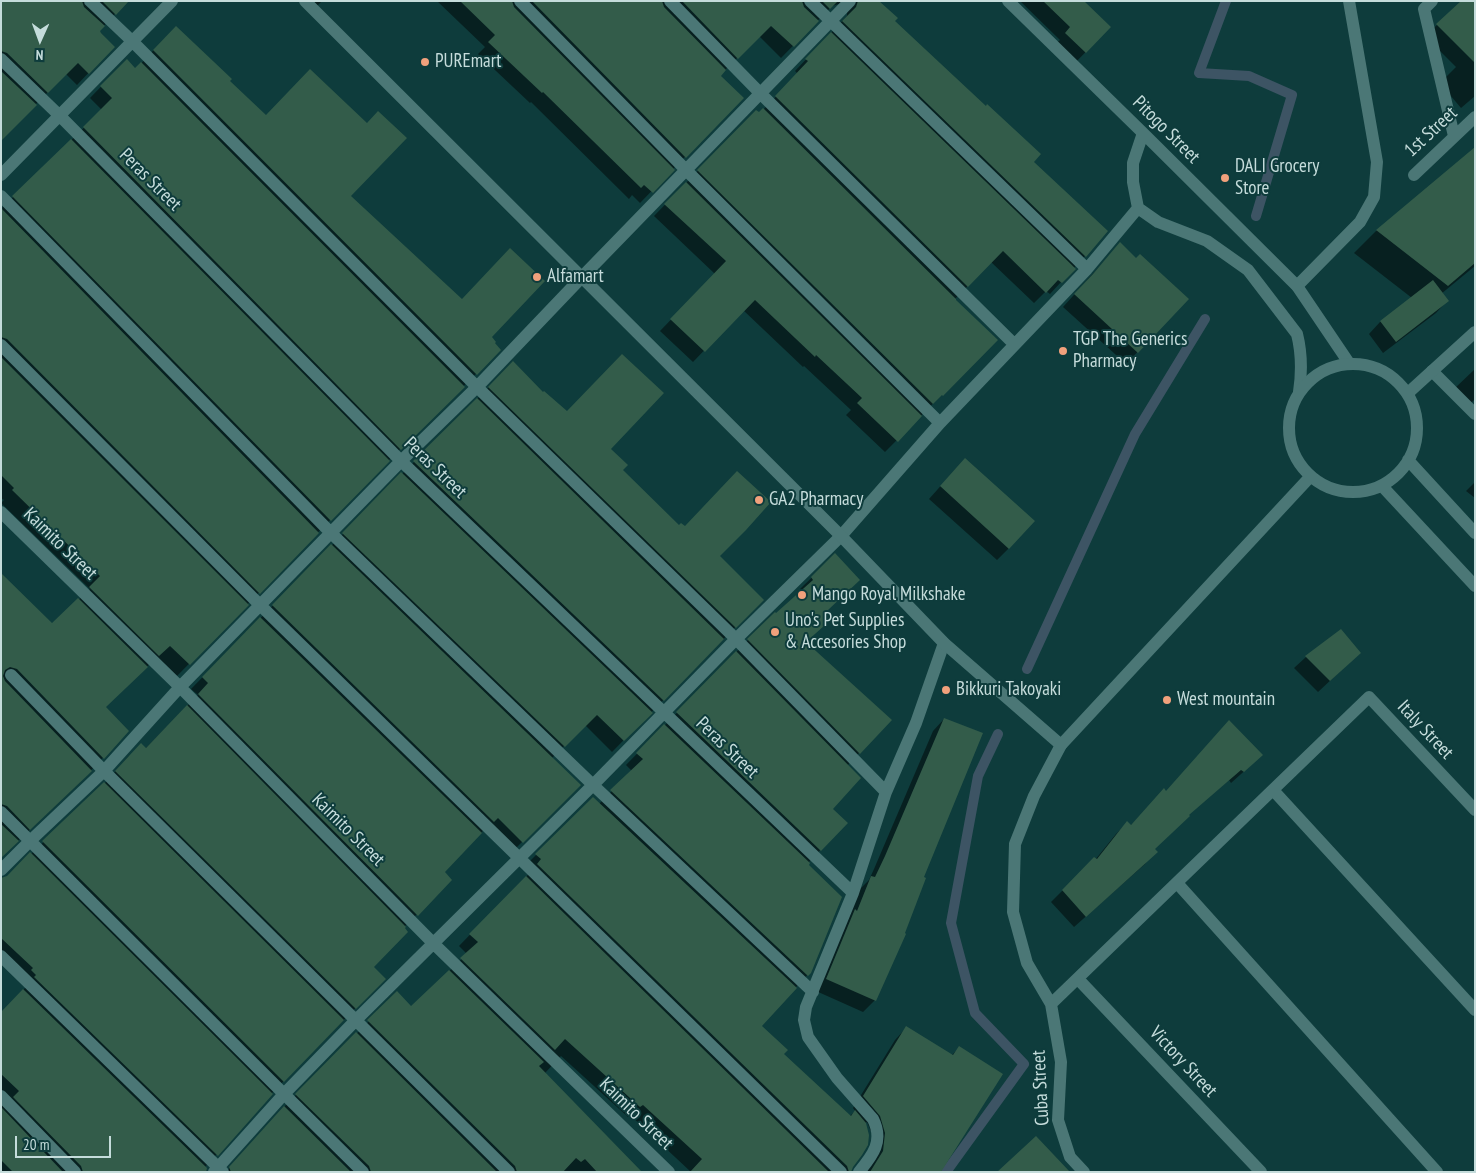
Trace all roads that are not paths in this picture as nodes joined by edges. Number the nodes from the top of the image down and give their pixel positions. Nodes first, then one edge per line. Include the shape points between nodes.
1 (90, 1) edge
2 (172, 1) edge
3 (305, 1) edge
4 (520, 1) edge
5 (670, 1) edge
6 (810, 1) edge
7 (850, 1) edge
8 (1008, 1) edge
9 (1349, 1) edge
10 (1428, 5) edge
11 (830, 22) junction
12 (132, 41) junction
13 (1, 59) edge
14 (761, 94) junction
15 (60, 116) junction
16 (1475, 118) edge
17 (1143, 133) junction
18 (1454, 136) junction
19 (686, 170) junction
20 (1, 175) edge
21 (1414, 175) dead end
22 (1, 196) edge
23 (1138, 208) junction
24 (1087, 269) junction
25 (582, 277) junction
26 (1296, 286) junction
27 (1475, 332) edge
28 (1014, 344) junction
29 (1, 345) edge
30 (1349, 364) junction
31 (1432, 371) junction
32 (477, 388) junction
33 (1299, 392) junction
34 (1408, 393) junction
35 (1475, 414) edge
36 (940, 423) junction
37 (1408, 460) junction
38 (401, 461) junction
39 (1310, 477) junction
40 (1382, 486) junction
41 (1, 512) edge
42 (331, 533) junction
43 (1475, 533) edge
44 (841, 536) junction
45 (1475, 586) edge
46 (260, 605) junction
47 (736, 639) junction
48 (944, 643) junction
49 (11, 675) dead end
50 (180, 687) junction
51 (663, 713) junction
52 (1061, 745) junction
53 (104, 770) junction
54 (593, 785) junction
55 (1273, 790) junction
56 (886, 792) junction
57 (1475, 810) edge
58 (1, 812) edge
59 (30, 840) junction
60 (519, 857) junction
61 (1, 870) edge
62 (1177, 883) junction
63 (853, 893) junction
64 (434, 944) junction
65 (1, 956) edge
66 (1078, 978) junction
67 (813, 992) junction
68 (1051, 1004) junction
69 (1475, 1010) edge
70 (356, 1020) junction
71 (284, 1094) junction
72 (1, 1096) edge
73 (219, 1170) edge
74 (75, 1172) edge
75 (364, 1172) edge
76 (509, 1172) edge
77 (669, 1172) edge
78 (840, 1172) edge
79 (859, 1172) edge
80 (1084, 1172) edge
81 (1261, 1172) edge
82 (1437, 1172) edge

1 - 12 street
2 - 12 street
3 - 25 street
4 - 19 street
5 - 14 street
6 - 11 street
7 - 11 street
8 - 17 street, Pitogo Street
9 - 26 street via 1377,162 1374,197 1360,222
10 - 18 street
11 - 14 street
11 - 24 street
12 - 15 street
12 - 32 street
13 - 15 street, Peras Street
14 - 19 street
14 - 28 street
15 - 20 street
15 - 38 street, Peras Street
16 - 18 street, 1st Street
17 - 23 street via 1133,163
17 - 26 street, Pitogo Street
18 - 21 street, 1st Street
19 - 25 street
19 - 36 street
22 - 42 street
23 - 24 street
23 - 33 street via 1158,222 1207,240 1248,270 1297,334 1302,374
24 - 28 street
25 - 32 street
25 - 44 street
26 - 30 street, Pitogo Street
27 - 31 street
28 - 36 street
29 - 46 street
30 - 33 street via 1325,370
30 - 34 street via 1371,366 1392,377
31 - 34 street
31 - 35 street
32 - 38 street
32 - 47 street
33 - 39 street via 1290,412 1289,438 1296,459
34 - 37 street via 1417,417 1417,440
36 - 44 street
37 - 40 street via 1404,468
37 - 43 street
38 - 42 street
38 - 51 street, Peras Street
39 - 40 street via 1330,489 1360,493
39 - 52 street, Cuba Street
40 - 45 street
41 - 50 street, Kaimito Street
42 - 46 street
42 - 54 street
44 - 47 street
44 - 48 street
46 - 50 street
46 - 60 street
47 - 51 street
47 - 56 street
48 - 52 street
48 - 56 street via 916,723
49 - 53 street
50 - 53 street
50 - 64 street, Kaimito Street
51 - 54 street
51 - 63 street, Peras Street
52 - 68 street, Cuba Street via 1034,796 1015,844 1013,912 1027,963
53 - 59 street
53 - 70 street
54 - 60 street
54 - 67 street
55 - 57 street, Italy Street via 1368,697
55 - 62 street
55 - 69 street
56 - 63 street
58 - 59 street
59 - 61 street
59 - 71 street
60 - 64 street
60 - 78 street
62 - 66 street
62 - 82 street
63 - 67 street
64 - 70 street
64 - 77 street, Kaimito Street
65 - 73 street
66 - 68 street
66 - 81 street, Victory Street
67 - 79 street via 804,1020 808,1037 877,1126 878,1143
68 - 80 street, Cuba Street via 1061,1062 1058,1120 1070,1157
70 - 71 street
70 - 76 street
71 - 73 street
71 - 75 street
72 - 74 street

